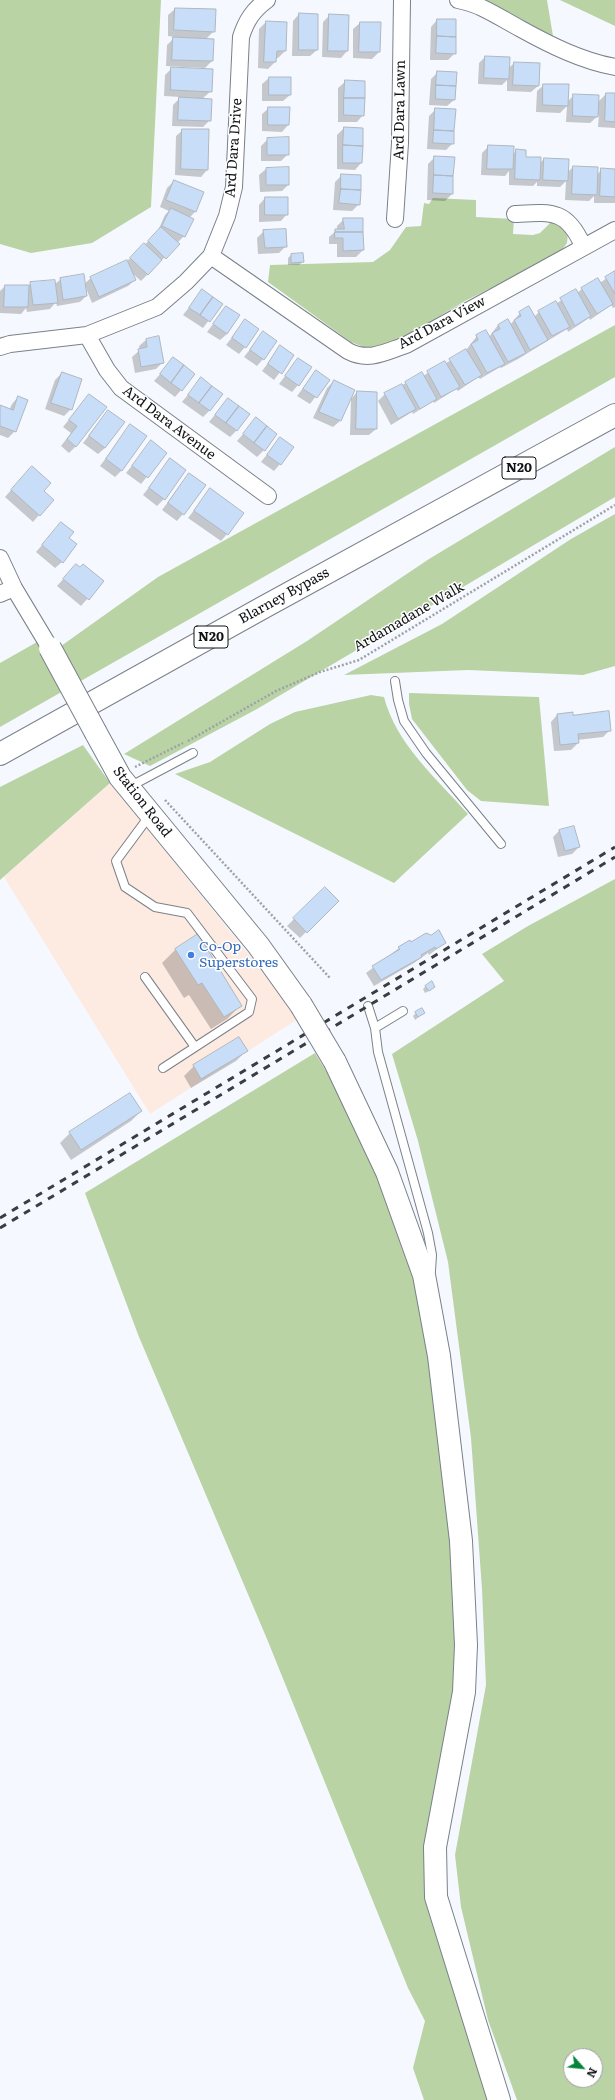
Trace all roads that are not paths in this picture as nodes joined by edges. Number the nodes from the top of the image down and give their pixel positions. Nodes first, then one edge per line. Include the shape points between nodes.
1 (267, 0) edge
2 (402, 0) edge
3 (458, 0) edge
4 (615, 67) edge
5 (515, 214) dead end
6 (395, 219) dead end
7 (615, 230) edge
8 (583, 246) junction
9 (211, 256) junction
10 (87, 335) junction
11 (0, 347) edge
12 (615, 415) edge
13 (268, 496) dead end
14 (0, 558) edge
15 (7, 591) edge
16 (50, 648) joint
17 (395, 681) dead end
18 (194, 753) dead end
19 (0, 754) edge
20 (136, 783) junction
21 (150, 815) junction
22 (501, 844) dead end
23 (145, 977) dead end
24 (368, 1006) dead end
25 (403, 1011) dead end
26 (375, 1028) junction
27 (195, 1047) junction
28 (163, 1068) dead end
29 (424, 1275) junction
30 (499, 2100) edge

1 - 9 street, Ard Dara Drive via 256,9 246,23 241,37 234,187 228,216
2 - 6 street, Ard Dara Lawn via 400,143
3 - 4 street via 474,3 570,53
5 - 8 street via 551,213 563,218 572,224
7 - 8 street, Ard Dara View
8 - 9 street, Ard Dara View via 406,345 372,356 358,356 348,351
9 - 10 street, Ard Dara Drive via 157,307
10 - 11 street, Ard Dara Drive
10 - 13 street, Ard Dara Avenue via 107,370 121,388
12 - 19 main road, Blarney Bypass / N20
14 - 15 street, Station Road
15 - 16 street, Station Road
16 - 20 main road, Station Road, bridge via 120,777
17 - 22 lane via 404,721 426,753
18 - 20 lane
20 - 21 main road, Station Road
21 - 27 lane via 116,860 125,887 155,907 187,913 252,999 249,1012
21 - 29 main road, Station Road, bridge via 258,944 301,1005 335,1062 387,1172
23 - 27 lane
24 - 26 lane
25 - 26 lane
26 - 29 lane via 378,1052 432,1255 431,1270
27 - 28 lane
29 - 30 main road, Station Road via 439,1356 461,1541 466,1645 464,1692 435,1847 436,1897

